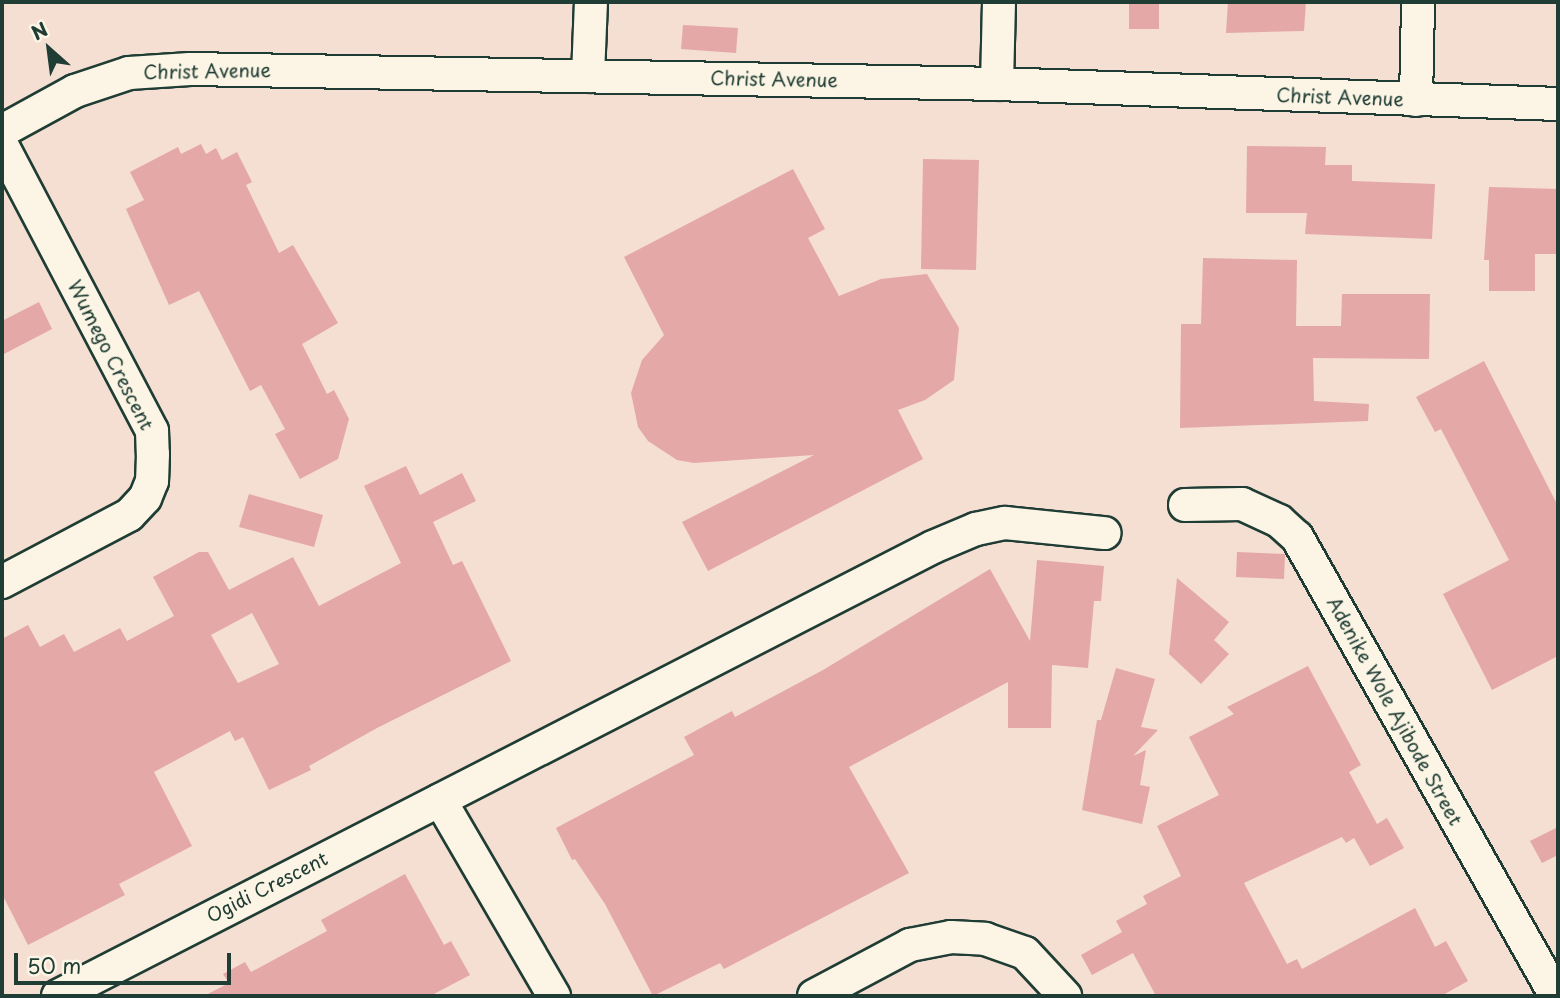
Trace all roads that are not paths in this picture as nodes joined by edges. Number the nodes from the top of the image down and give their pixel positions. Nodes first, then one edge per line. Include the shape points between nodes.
1 (592, 2) edge
2 (999, 2) edge
3 (1418, 2) edge
4 (588, 76) junction
5 (997, 83) junction
6 (1416, 100) junction
7 (1558, 104) edge
8 (2, 131) edge
9 (2, 145) edge
10 (1185, 505) dead end
11 (1104, 533) dead end
12 (2, 582) edge
13 (440, 800) junction
14 (93, 988) edge
15 (58, 996) edge
16 (554, 996) edge
17 (814, 996) edge
18 (1065, 996) edge
19 (1556, 996) edge

1 - 4 street
2 - 5 street
3 - 6 street
4 - 5 street, Christ Avenue
4 - 8 street, Christ Avenue via 190,69 129,73 75,91
5 - 6 street, Christ Avenue
6 - 7 street, Christ Avenue
9 - 12 street, Wumego Crescent via 152,431 153,454 152,481 145,498 129,515
10 - 19 street, Adenike Wole Ajibode Street via 1242,504 1279,520 1297,537
11 - 13 street, Ogidi Crescent via 1005,523 975,529
13 - 14 street, Ogidi Crescent
13 - 16 street
14 - 15 street, Ogidi Crescent
17 - 18 street via 910,946 951,937 985,939 1025,953

